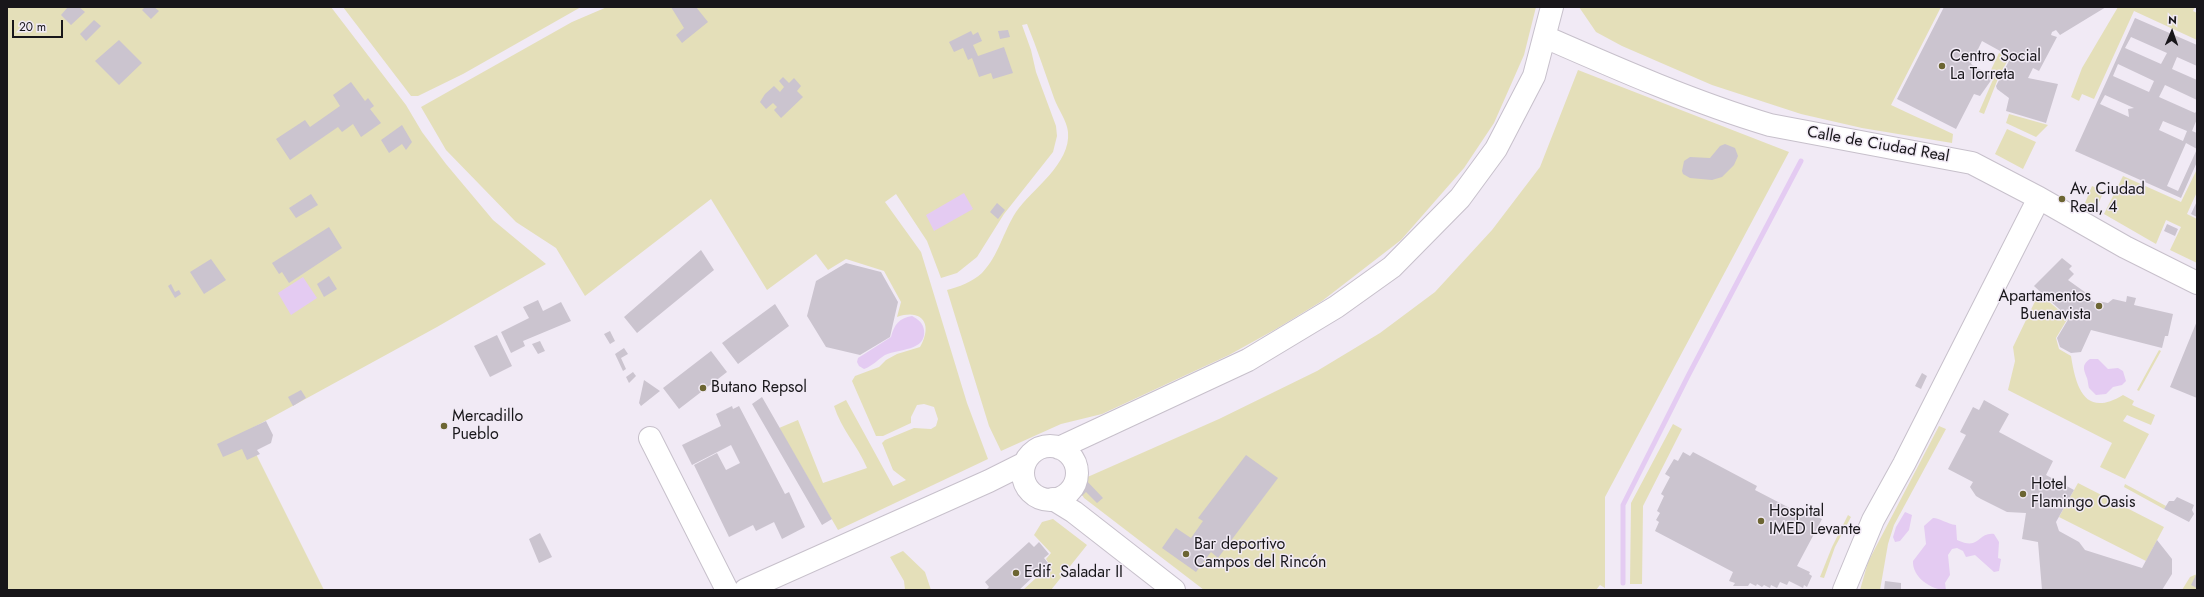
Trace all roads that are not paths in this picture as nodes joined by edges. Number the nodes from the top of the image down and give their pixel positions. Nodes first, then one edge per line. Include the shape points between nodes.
1 (1552, 7) edge
2 (1545, 37) junction
3 (2039, 198) junction
4 (2197, 283) edge
5 (1087, 436) junction
6 (650, 438) dead end
7 (1059, 448) junction
8 (1025, 463) junction
9 (1074, 477) junction
10 (996, 478) junction
11 (1027, 486) junction
12 (1053, 499) junction
13 (1074, 512) junction
14 (727, 590) edge
15 (745, 590) edge
16 (1174, 590) edge
17 (1844, 590) edge

1 - 2 street
2 - 3 street, Calle de Ciudad Real via 1744,117 1851,142 1958,159 1986,170
2 - 5 street via 1534,76 1496,149 1460,198 1392,267 1336,307 1248,360
3 - 4 street, Calle de Ciudad Real via 2125,247
3 - 17 street via 1873,520
5 - 7 street
5 - 9 street
6 - 14 street
7 - 8 street via 1042,447 1034,451
7 - 9 street via 1073,459
8 - 10 street
8 - 11 street via 1023,474
9 - 12 street via 1062,497
9 - 13 street
10 - 11 street
10 - 15 street
11 - 12 street via 1036,496
12 - 13 street
13 - 16 street

